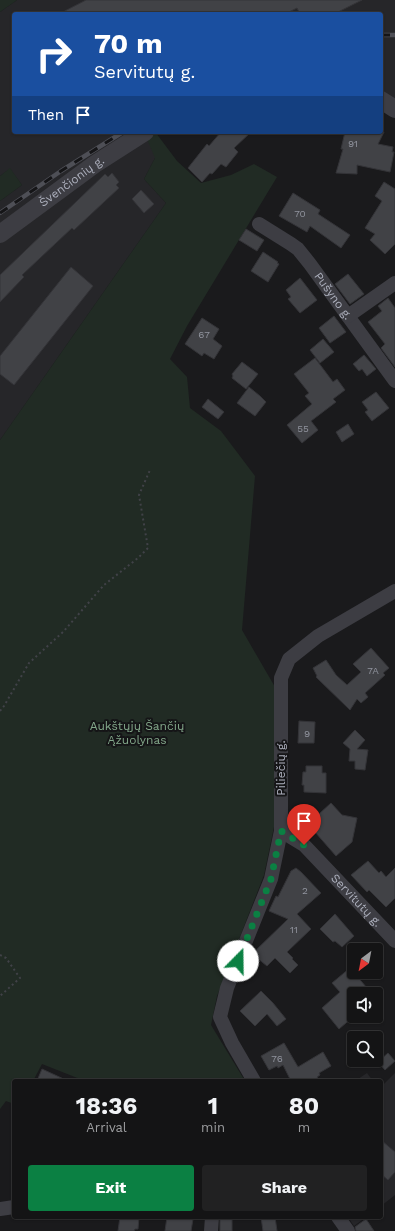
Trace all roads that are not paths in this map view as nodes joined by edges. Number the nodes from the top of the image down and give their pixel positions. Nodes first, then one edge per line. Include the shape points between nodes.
1 (383, 101) edge
2 (395, 109) edge
3 (142, 134) edge
4 (259, 224) dead end
5 (0, 234) edge
6 (395, 283) edge
7 (348, 316) junction
8 (395, 381) edge
9 (395, 591) edge
10 (281, 831) junction
11 (395, 941) edge
12 (253, 1079) edge
13 (12, 1207) edge
14 (0, 1210) edge
15 (212, 1219) edge
16 (339, 1219) edge
17 (211, 1231) edge
18 (348, 1231) edge

1 - 2 street
3 - 5 street, Švenčionių g. via 95,164
4 - 7 street, Pušyno g. via 298,250
6 - 7 street
7 - 8 street, Pušyno g.
9 - 10 street, Piliečių g. via 318,636 289,659 282,678
10 - 11 street, Servitutų g. via 304,845
10 - 12 street, Piliečių g. via 271,879 226,988 220,1017
13 - 14 street
15 - 17 street
16 - 18 street

